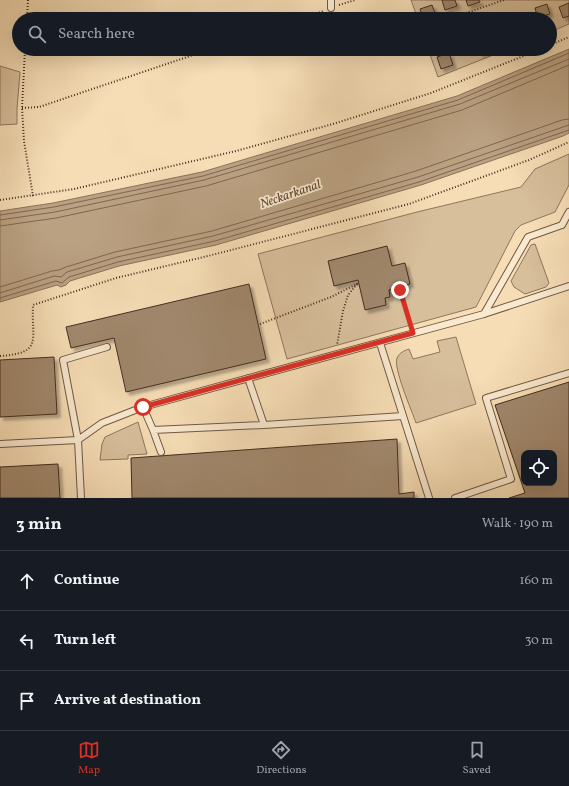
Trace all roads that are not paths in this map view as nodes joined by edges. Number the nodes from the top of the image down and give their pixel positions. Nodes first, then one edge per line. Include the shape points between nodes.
1 (331, 0) edge
2 (331, 8) dead end
3 (569, 212) edge
4 (569, 286) edge
5 (484, 314) junction
6 (380, 343) junction
7 (107, 347) dead end
8 (569, 373) edge
9 (248, 378) junction
10 (143, 407) junction
11 (402, 416) junction
12 (264, 425) junction
13 (153, 430) junction
14 (78, 440) junction
15 (0, 444) edge
16 (162, 452) dead end
17 (81, 498) edge
18 (429, 498) edge
19 (455, 498) edge

1 - 2 lane
3 - 5 lane via 562,225 528,237
4 - 5 lane
5 - 6 lane
6 - 9 lane
6 - 11 lane
7 - 14 lane via 63,360
8 - 19 lane via 486,398 511,479
9 - 10 lane
9 - 12 lane
10 - 13 lane
10 - 14 lane via 102,423
11 - 12 lane
11 - 18 lane
12 - 13 lane
13 - 16 lane
14 - 15 lane
14 - 17 lane

